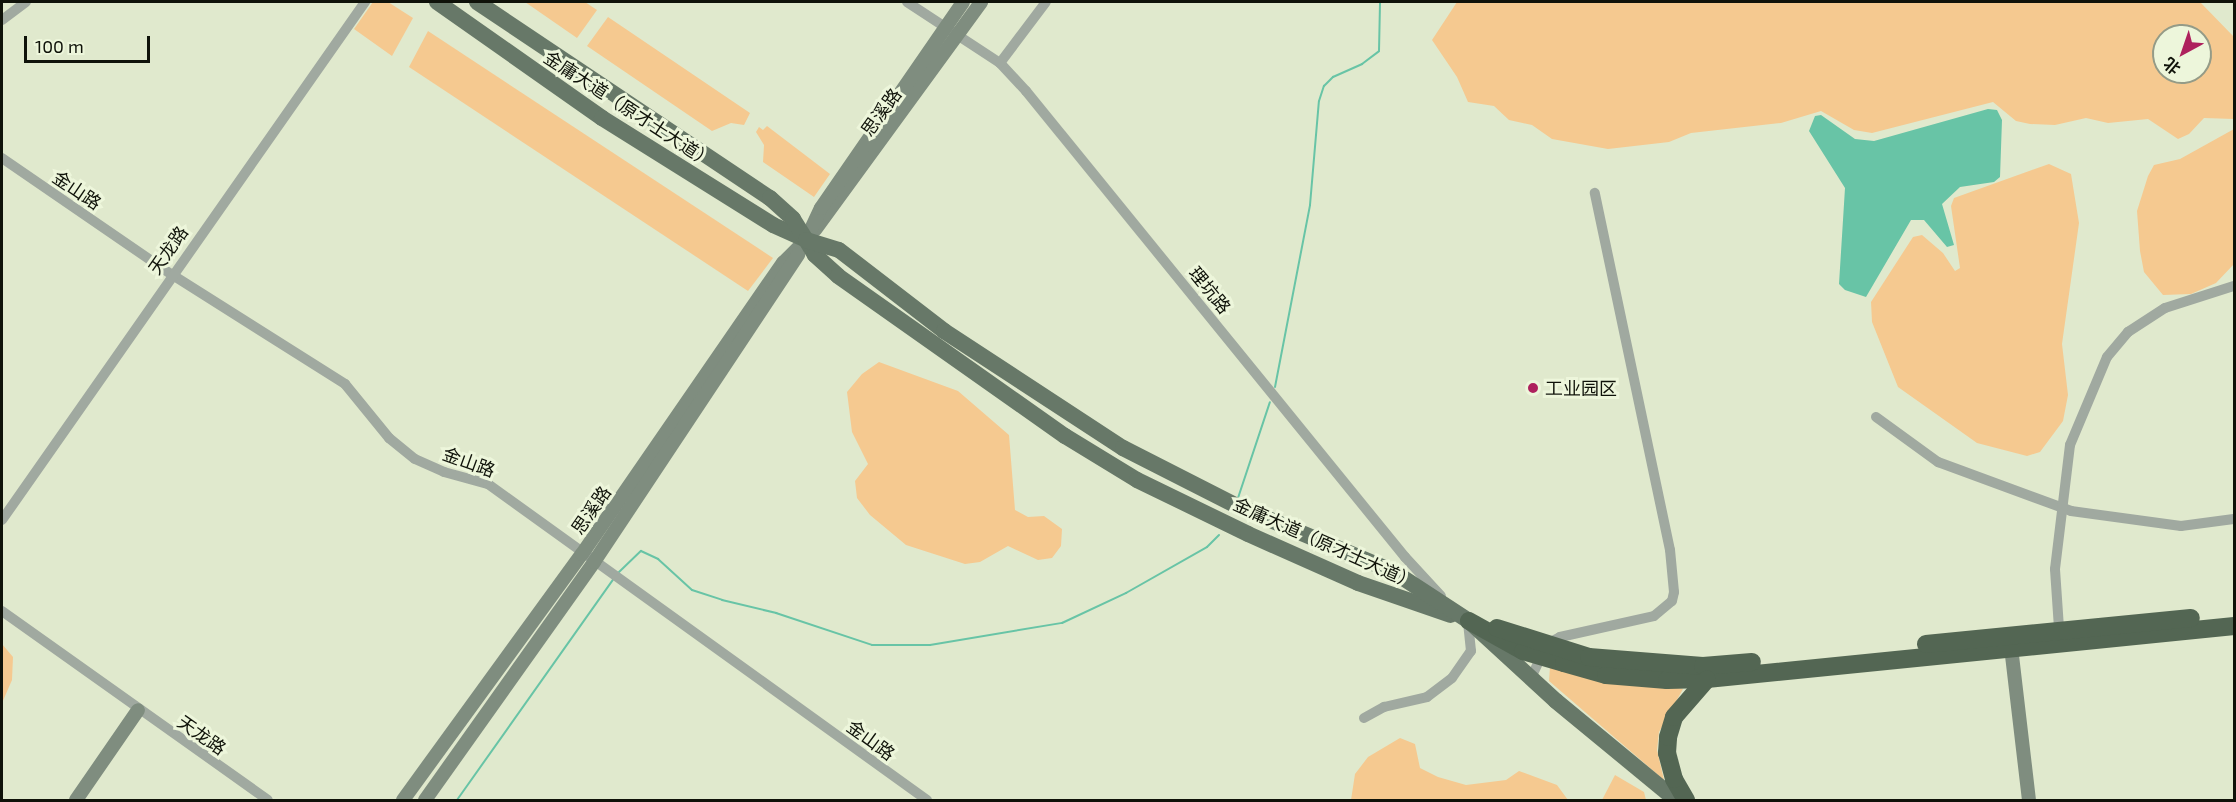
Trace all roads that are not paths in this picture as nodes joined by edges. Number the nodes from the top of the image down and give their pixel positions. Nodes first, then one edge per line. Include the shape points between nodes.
1 (26, 2) edge
2 (365, 2) edge
3 (437, 2) edge
4 (477, 2) edge
5 (907, 2) edge
6 (963, 2) edge
7 (981, 2) edge
8 (1046, 2) edge
9 (2, 20) edge
10 (952, 31) junction
11 (999, 63) junction
12 (2, 158) edge
13 (1595, 193) dead end
14 (806, 240) junction
15 (171, 274) junction
16 (2235, 286) edge
17 (1876, 417) dead end
18 (1238, 506) junction
19 (2061, 507) junction
20 (2235, 519) edge
21 (2, 520) edge
22 (1230, 523) junction
23 (588, 558) junction
24 (2, 611) edge
25 (2235, 615) edge
26 (1469, 621) junction
27 (2235, 626) edge
28 (2059, 628) junction
29 (2011, 647) junction
30 (1544, 650) junction
31 (1531, 678) junction
32 (1707, 679) junction
33 (138, 710) junction
34 (1364, 718) dead end
35 (76, 801) edge
36 (268, 801) edge
37 (403, 801) edge
38 (425, 801) edge
39 (927, 801) edge
40 (1676, 801) edge
41 (1686, 801) edge
42 (2029, 801) edge

1 - 9 street
2 - 15 street, 天龙路
3 - 14 main road, 金庸大道（原才士大道） via 602,118 773,225
4 - 14 main road, 金庸大道（原才士大道） via 770,198 793,219
5 - 10 street, 理坑路
6 - 10 street, 思溪路
7 - 10 street, 思溪路
8 - 11 street
10 - 11 street, 理坑路
10 - 14 street, 思溪路 via 830,214
11 - 26 street, 理坑路 via 1026,91 1405,557
12 - 15 street, 金山路
13 - 30 street via 1670,549 1674,592 1672,601 1654,616 1560,637
14 - 18 main road, 金庸大道（原才士大道） via 824,243 852,259 944,331 1123,448
14 - 22 main road, 金庸大道（原才士大道） via 815,255 838,276 1065,436 1137,480
14 - 23 street, 思溪路 via 791,268
15 - 21 street, 天龙路
15 - 23 street, 金山路 via 345,384 389,438 416,459 444,472 488,484
16 - 19 street via 2165,308 2128,332 2114,349 2087,400 2070,445
17 - 19 street via 1938,462
18 - 22 main road
18 - 26 main road, 金庸大道（原才士大道） via 1394,572
19 - 20 street via 2107,519 2181,526
19 - 28 street via 2055,569
22 - 26 main road, 金庸大道（原才士大道） via 1358,583
23 - 37 street, 思溪路
23 - 38 street, 思溪路
23 - 39 street, 金山路
24 - 33 street, 天龙路
25 - 28 highway
26 - 30 highway
26 - 31 main road
26 - 34 street via 1472,651 1452,678 1427,697 1384,707
27 - 29 highway
28 - 30 highway via 1703,666
29 - 32 highway
29 - 42 street
30 - 31 street
30 - 32 highway via 1606,675
31 - 40 main road
32 - 41 highway via 1674,717 1668,737 1667,753 1674,779
33 - 35 street
33 - 36 street, 天龙路

